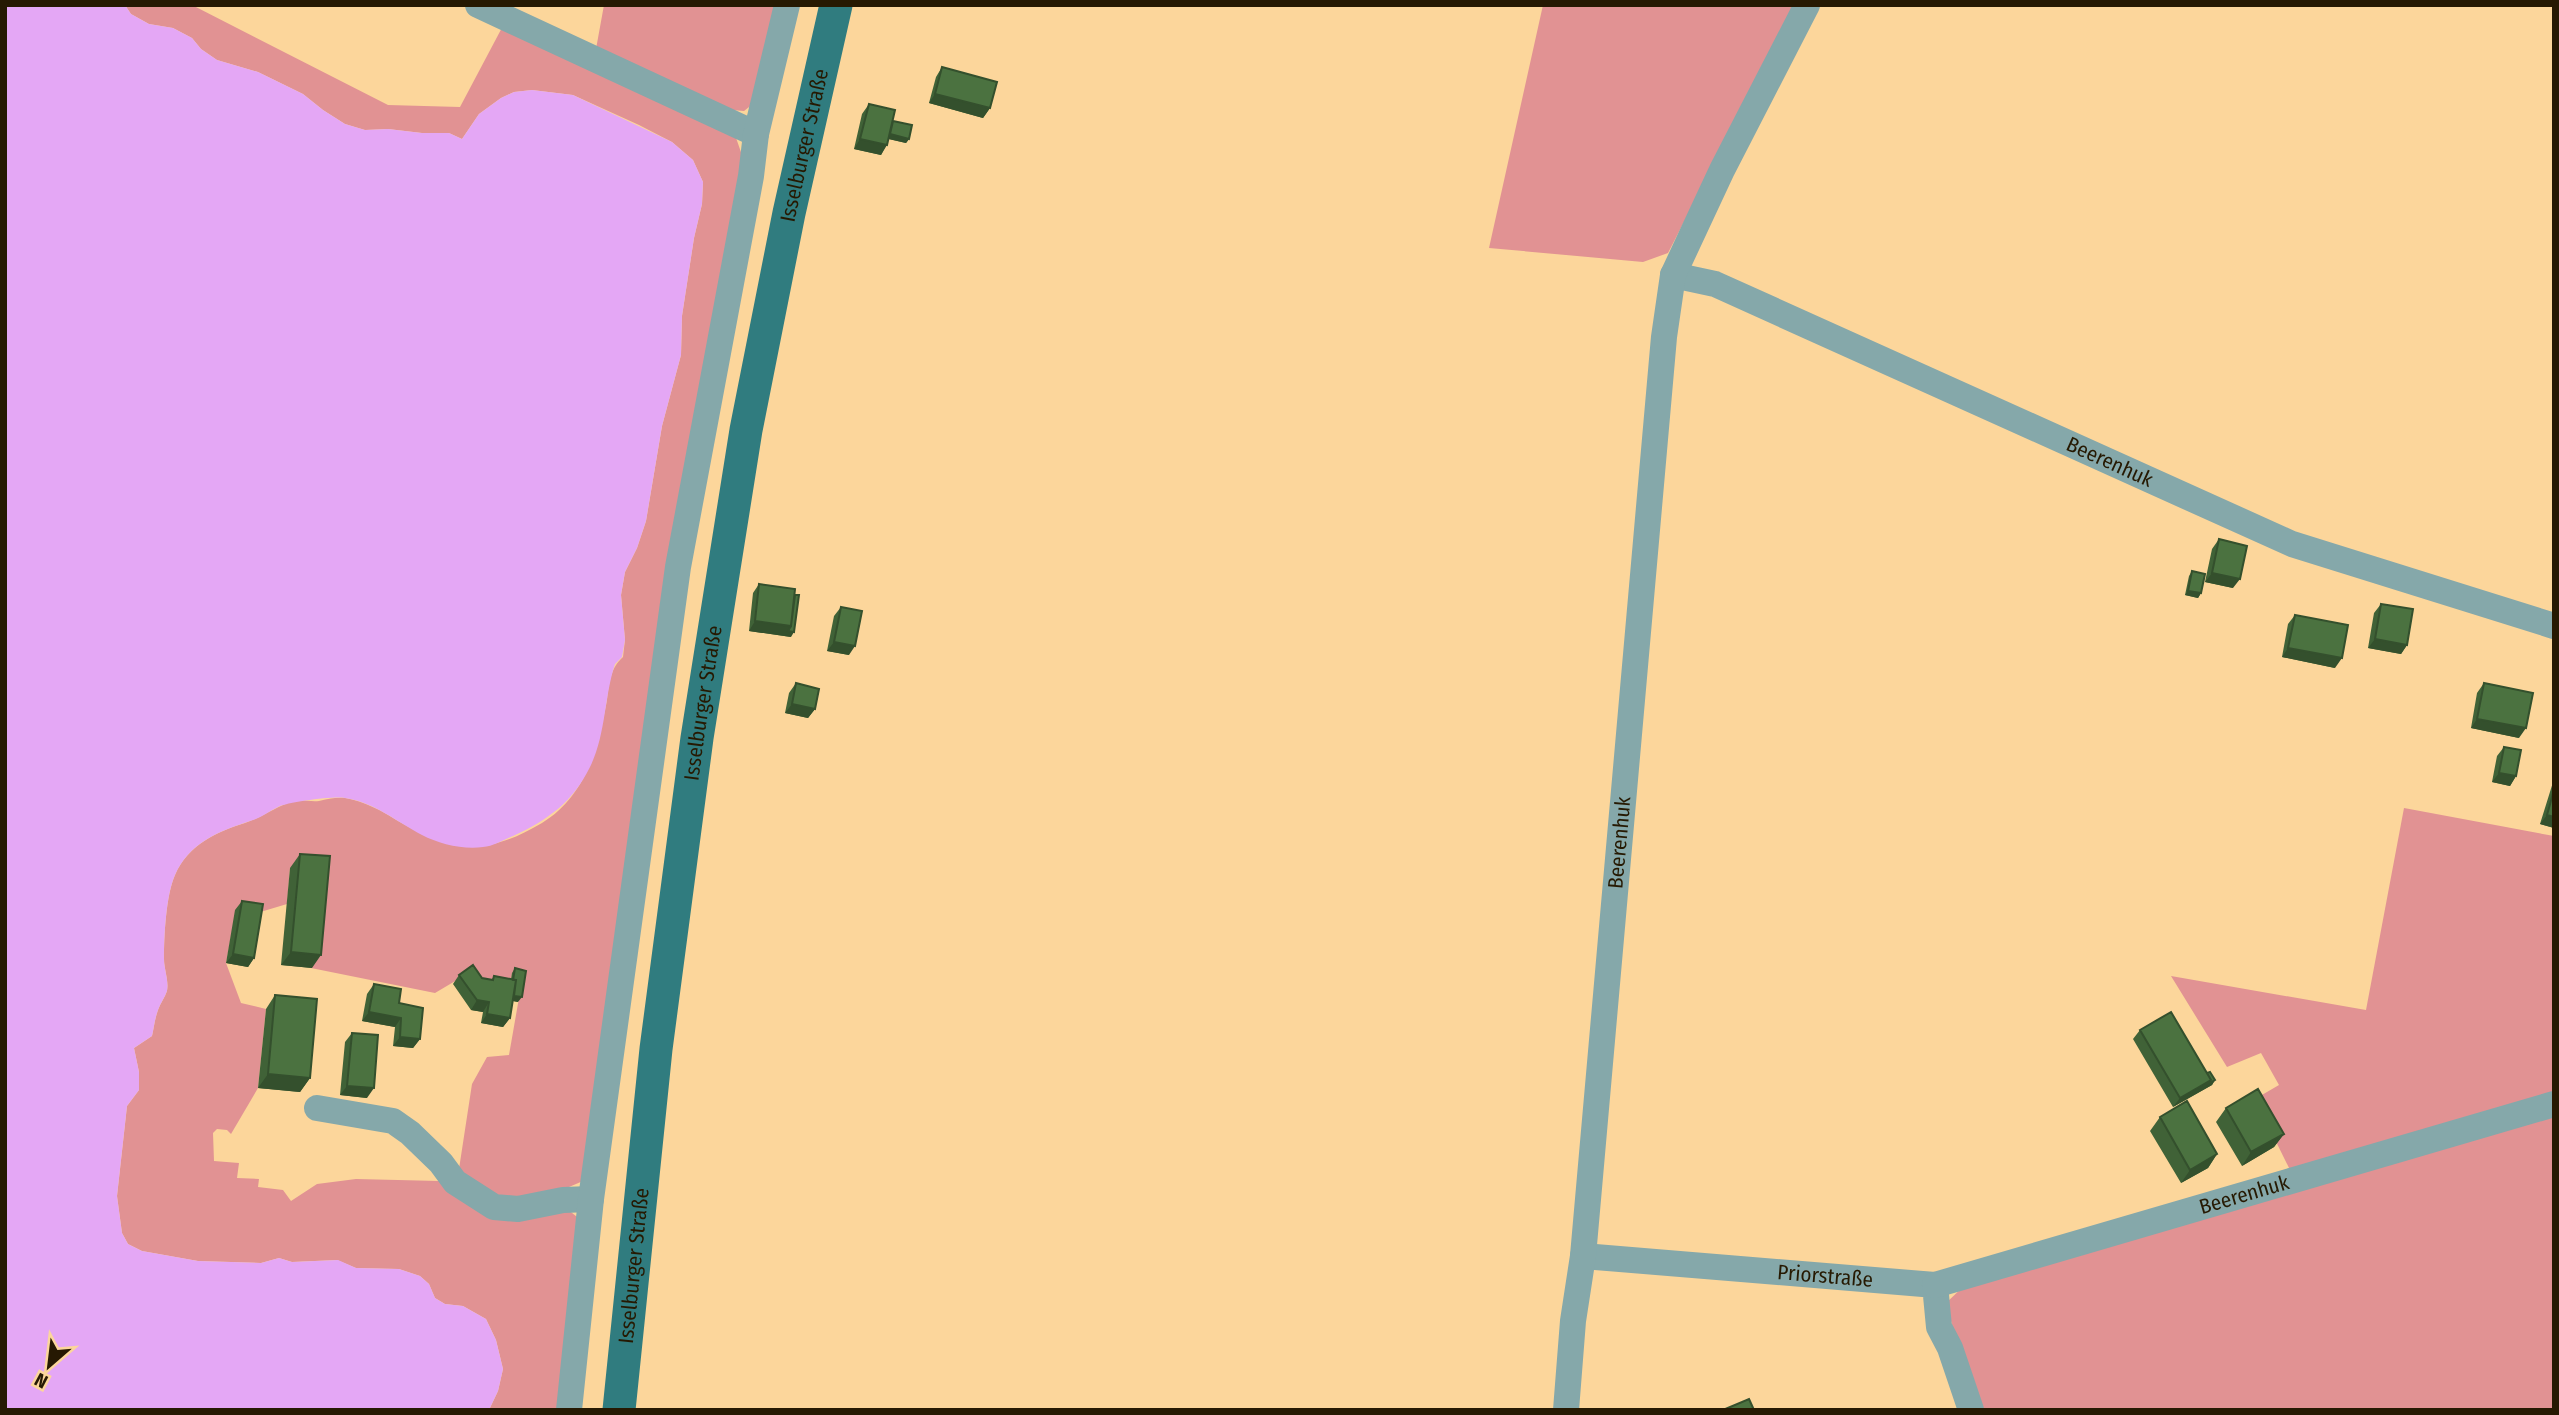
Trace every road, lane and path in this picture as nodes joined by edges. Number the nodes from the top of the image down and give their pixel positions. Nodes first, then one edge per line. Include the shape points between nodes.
1 (478, 5) edge
2 (787, 5) edge
3 (836, 5) edge
4 (1807, 5) edge
5 (757, 134) junction
6 (1674, 275) junction
7 (2554, 626) edge
8 (2554, 1104) edge
9 (317, 1108) dead end
10 (591, 1199) junction
11 (1583, 1256) junction
12 (1935, 1284) junction
13 (569, 1410) edge
14 (619, 1410) edge
15 (1566, 1410) edge
16 (1971, 1410) edge

1 - 5 street
2 - 5 street
3 - 14 main road, Isselburger Straße via 746,430 697,738 656,1049
4 - 6 street, Beerenhuk
5 - 10 street via 678,567
6 - 7 street, Beerenhuk via 1715,284 2292,544
6 - 11 street, Beerenhuk via 1664,337
8 - 12 street, Beerenhuk
9 - 10 street via 393,1121 455,1182 494,1207 518,1209
10 - 13 street
11 - 12 street, Priorstraße
11 - 15 street, Beerenhuk
12 - 16 street via 1940,1327

